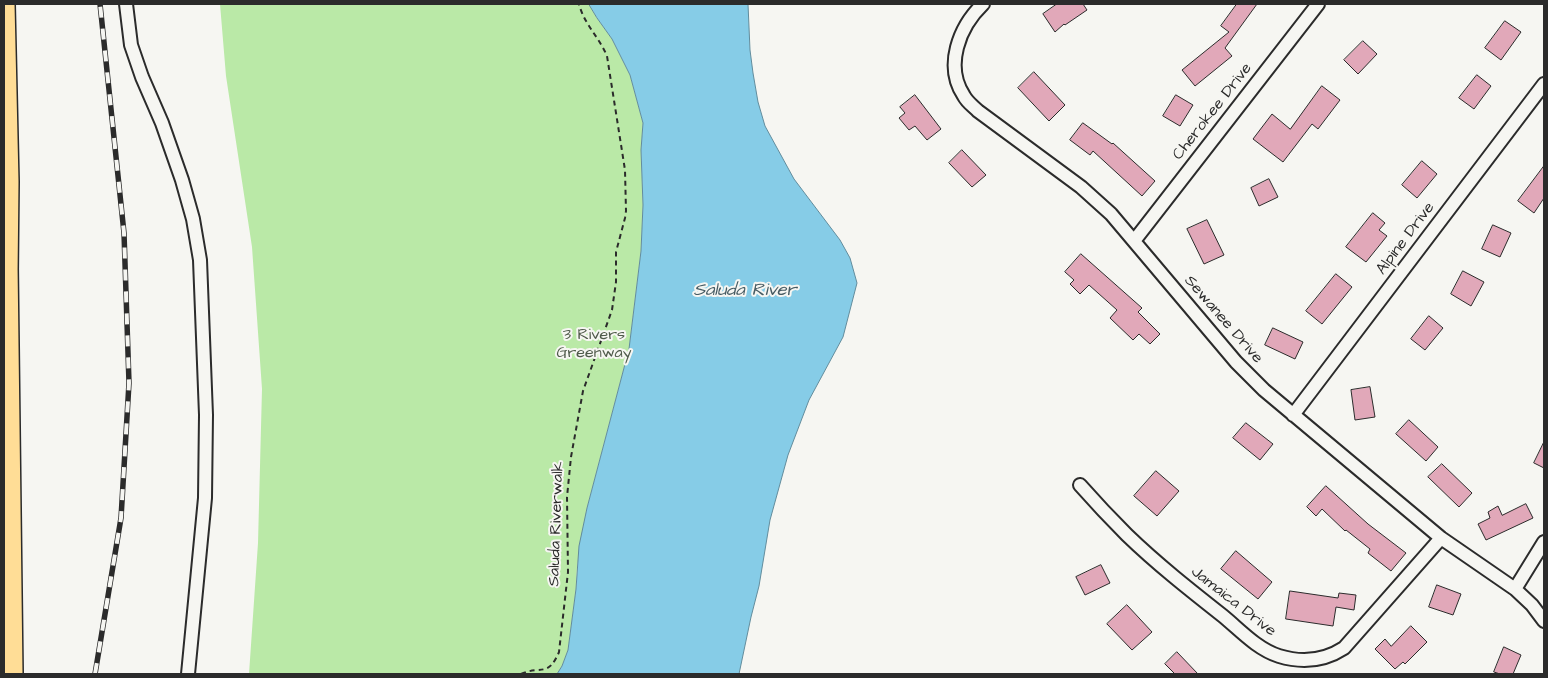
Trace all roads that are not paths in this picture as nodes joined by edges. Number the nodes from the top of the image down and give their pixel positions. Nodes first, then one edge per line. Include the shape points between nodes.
1 (5, 4) edge
2 (126, 4) edge
3 (983, 4) edge
4 (1318, 4) edge
5 (1543, 88) edge
6 (1134, 241) junction
7 (8, 263) junction
8 (4, 357) edge
9 (1293, 415) junction
10 (1080, 485) dead end
11 (1440, 538) junction
12 (1544, 542) edge
13 (1516, 589) junction
14 (1544, 621) edge
15 (13, 674) edge
16 (188, 674) edge

1 - 7 highway
2 - 16 street via 131,45 182,180 200,260 206,416 205,498
3 - 6 street, Sewanee Drive via 972,14 960,35 955,58 956,78 964,96 978,111 1082,187
4 - 6 street, Cherokee Drive
5 - 9 street, Alpine Drive
6 - 9 street, Sewanee Drive via 1236,362
7 - 8 highway
7 - 15 highway
9 - 11 street, Sewanee Drive
10 - 11 street, Jamaica Drive via 1128,536 1175,578 1259,646 1292,659 1323,659 1344,648
11 - 13 street, Sewanee Drive
12 - 13 street
13 - 14 street, Sewanee Drive

